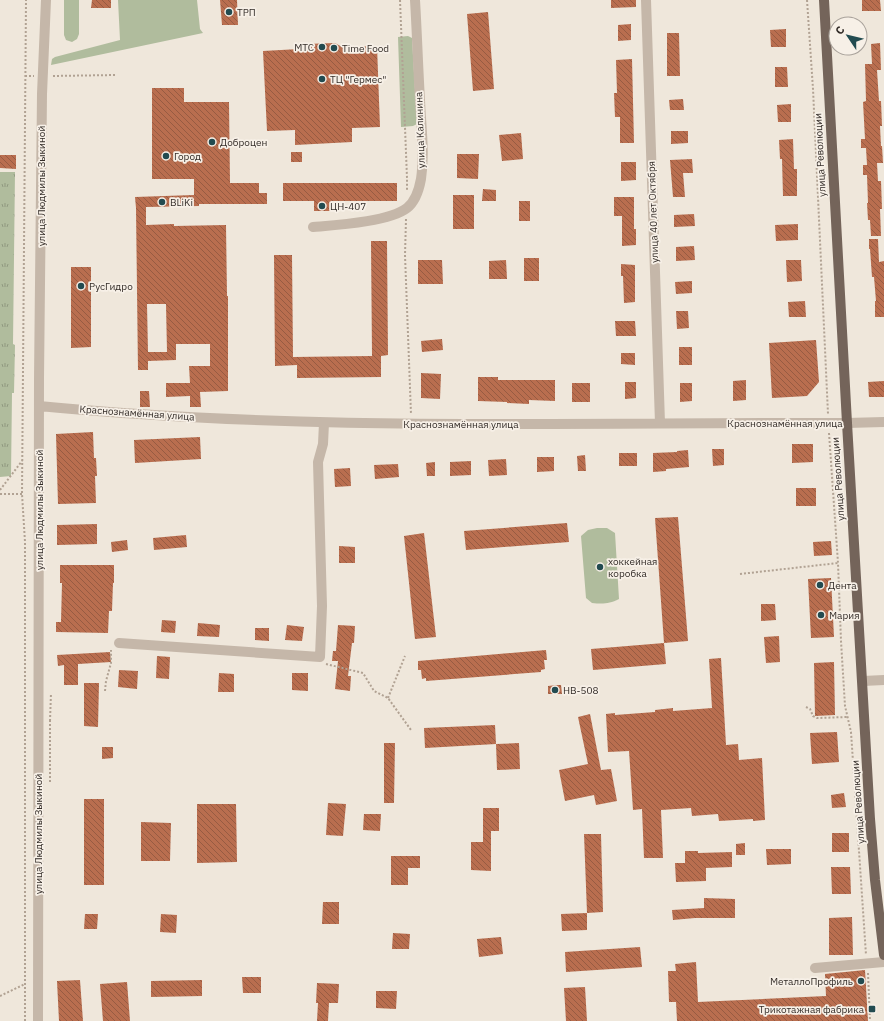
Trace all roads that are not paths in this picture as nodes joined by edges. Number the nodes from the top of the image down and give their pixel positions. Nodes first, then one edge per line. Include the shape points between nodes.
1 (46, 0) edge
2 (415, 0) edge
3 (646, 0) edge
4 (824, 0) edge
5 (313, 227) dead end
6 (39, 406) junction
7 (884, 422) edge
8 (324, 423) junction
9 (660, 423) junction
10 (847, 423) junction
11 (119, 643) road end
12 (884, 680) edge
13 (863, 681) junction
14 (880, 880) edge
15 (884, 955) edge
16 (884, 962) edge
17 (815, 968) dead end
18 (38, 1021) edge

1 - 6 street, улица Людмилы Зыкиной via 42,76
2 - 5 street, улица Калинина via 423,150 416,197 407,208 392,216
3 - 9 street, улица 40 лет Октября
4 - 10 main road, улица Революции
6 - 8 street, Краснознамённая улица via 133,414
6 - 18 street, улица Людмилы Зыкиной
7 - 10 street, Краснознамённая улица
8 - 9 street, Краснознамённая улица
8 - 11 street via 323,444 318,462 322,600 320,657
9 - 10 street, Краснознамённая улица
10 - 13 main road, улица Революции
12 - 13 street
13 - 14 main road, улица Революции via 870,811
14 - 15 main road, улица Революции
16 - 17 street

